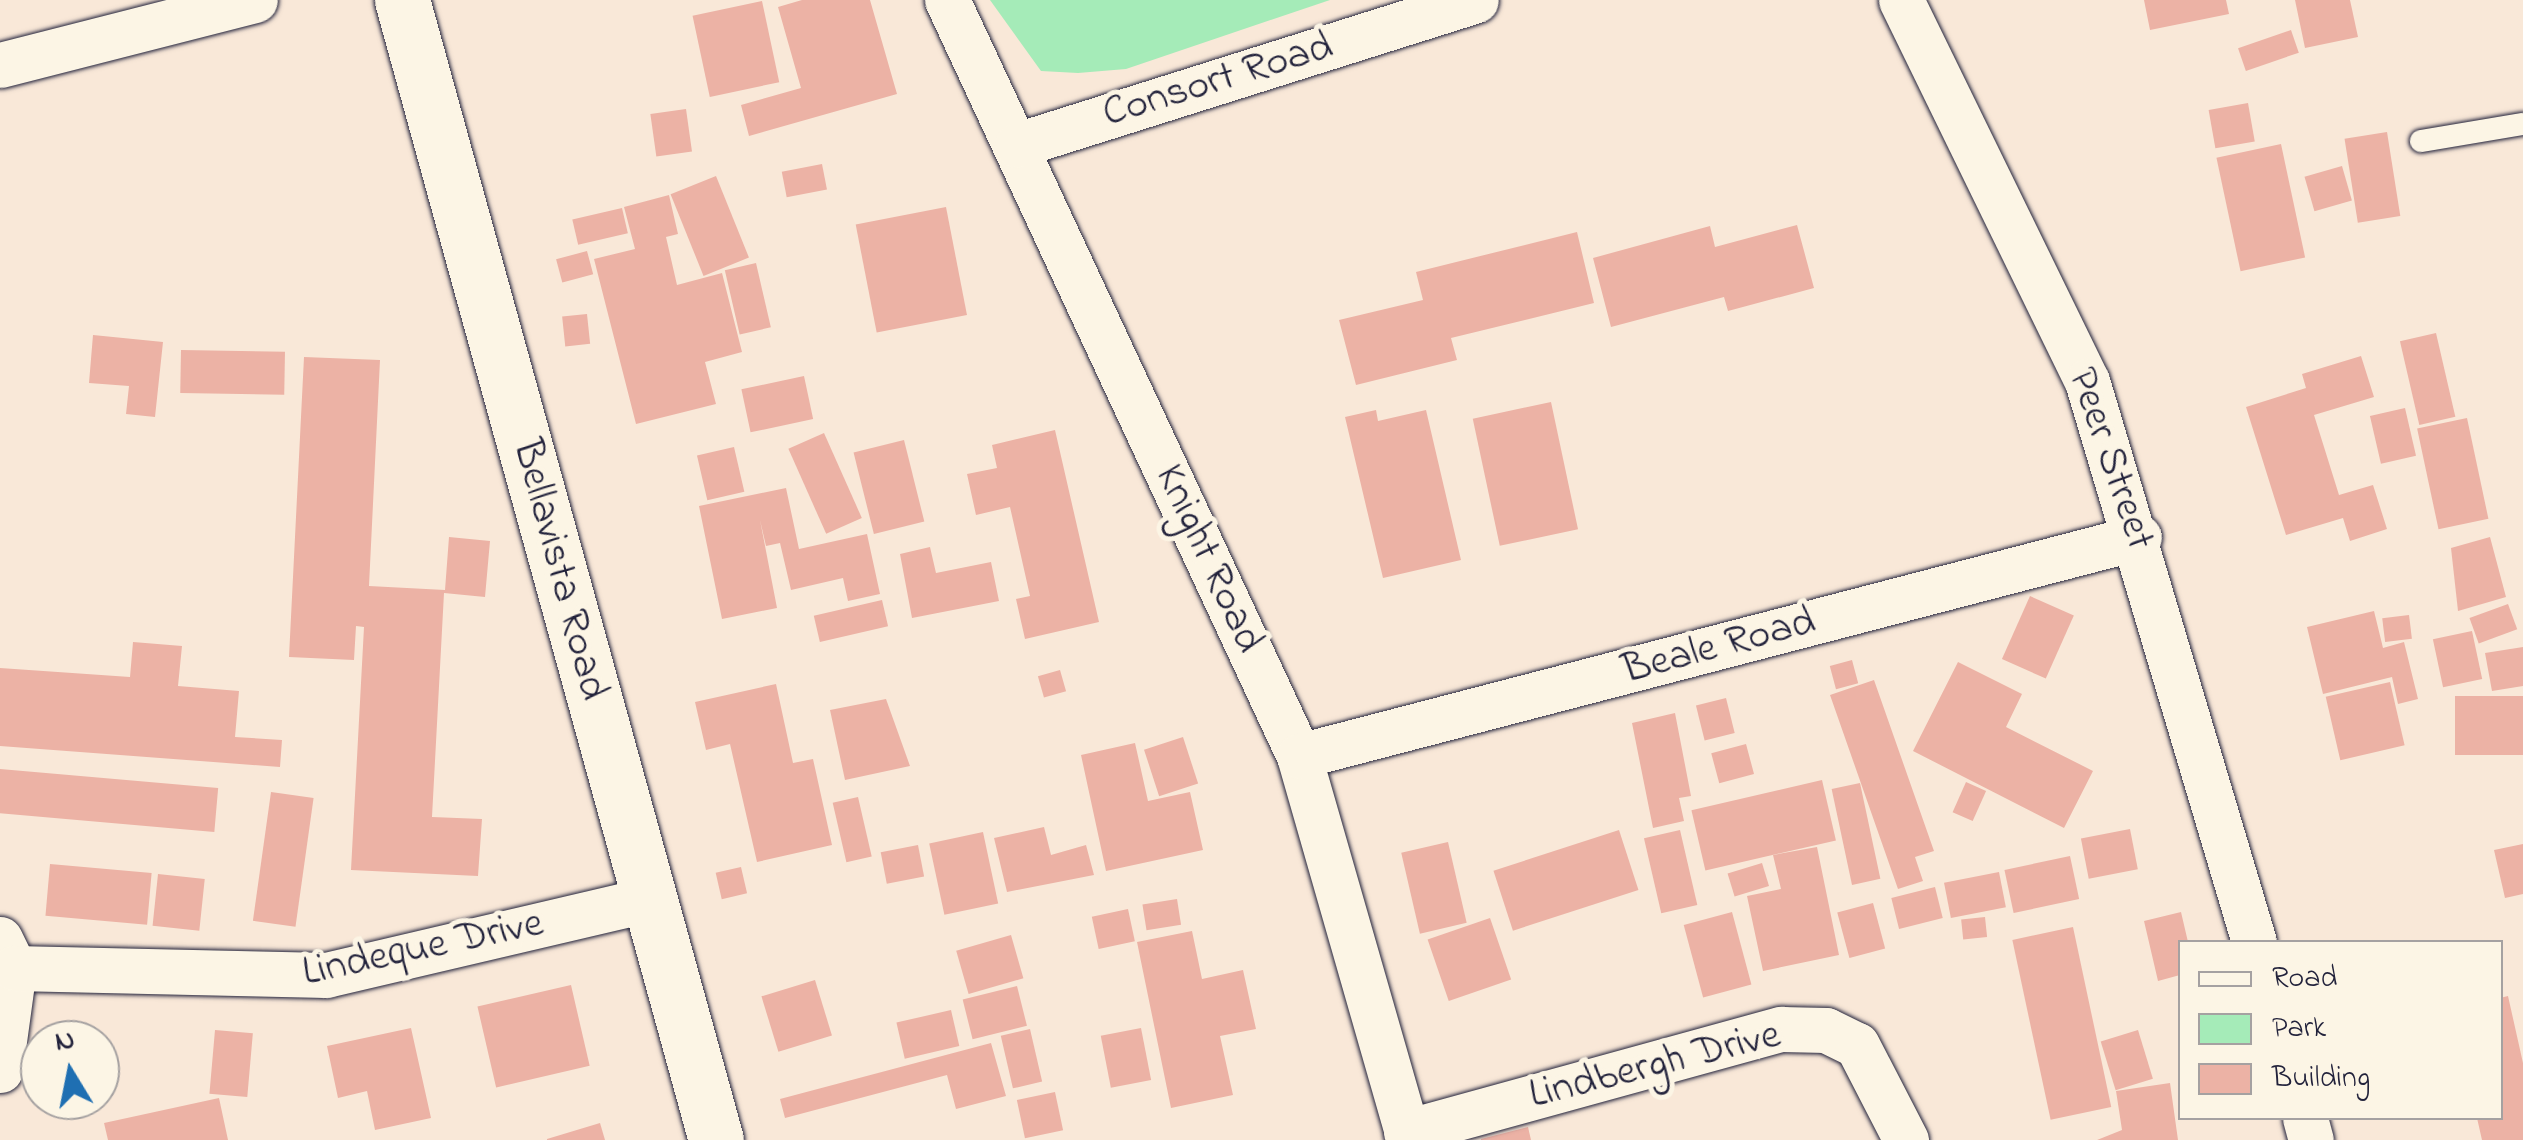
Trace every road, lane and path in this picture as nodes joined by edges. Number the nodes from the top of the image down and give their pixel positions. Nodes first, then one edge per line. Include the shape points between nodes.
1 (255, 0) edge
2 (402, 0) edge
3 (947, 0) edge
4 (1476, 0) edge
5 (1901, 0) edge
6 (0, 65) edge
7 (2523, 124) edge
8 (2421, 141) dead end
9 (1017, 144) junction
10 (2140, 537) junction
11 (1299, 756) junction
12 (649, 899) junction
13 (2253, 940) edge
14 (7, 954) edge
15 (0, 1070) edge
16 (1408, 1136) edge
17 (716, 1140) edge
18 (1906, 1140) edge

1 - 6 street
2 - 12 street, Bellavista Road
3 - 9 street, Knight Road
4 - 9 street, Consort Road
5 - 10 street, Peer Street via 2087,381
7 - 8 lane
9 - 11 street, Knight Road
10 - 11 street, Beale Road
10 - 13 street, Peer Street
11 - 16 street, Knight Road
12 - 14 street, Lindeque Drive via 326,975
12 - 17 street, Bellavista Road
14 - 15 street, Lindeque Drive
16 - 18 street, Lindbergh Drive via 1796,1029 1857,1045

